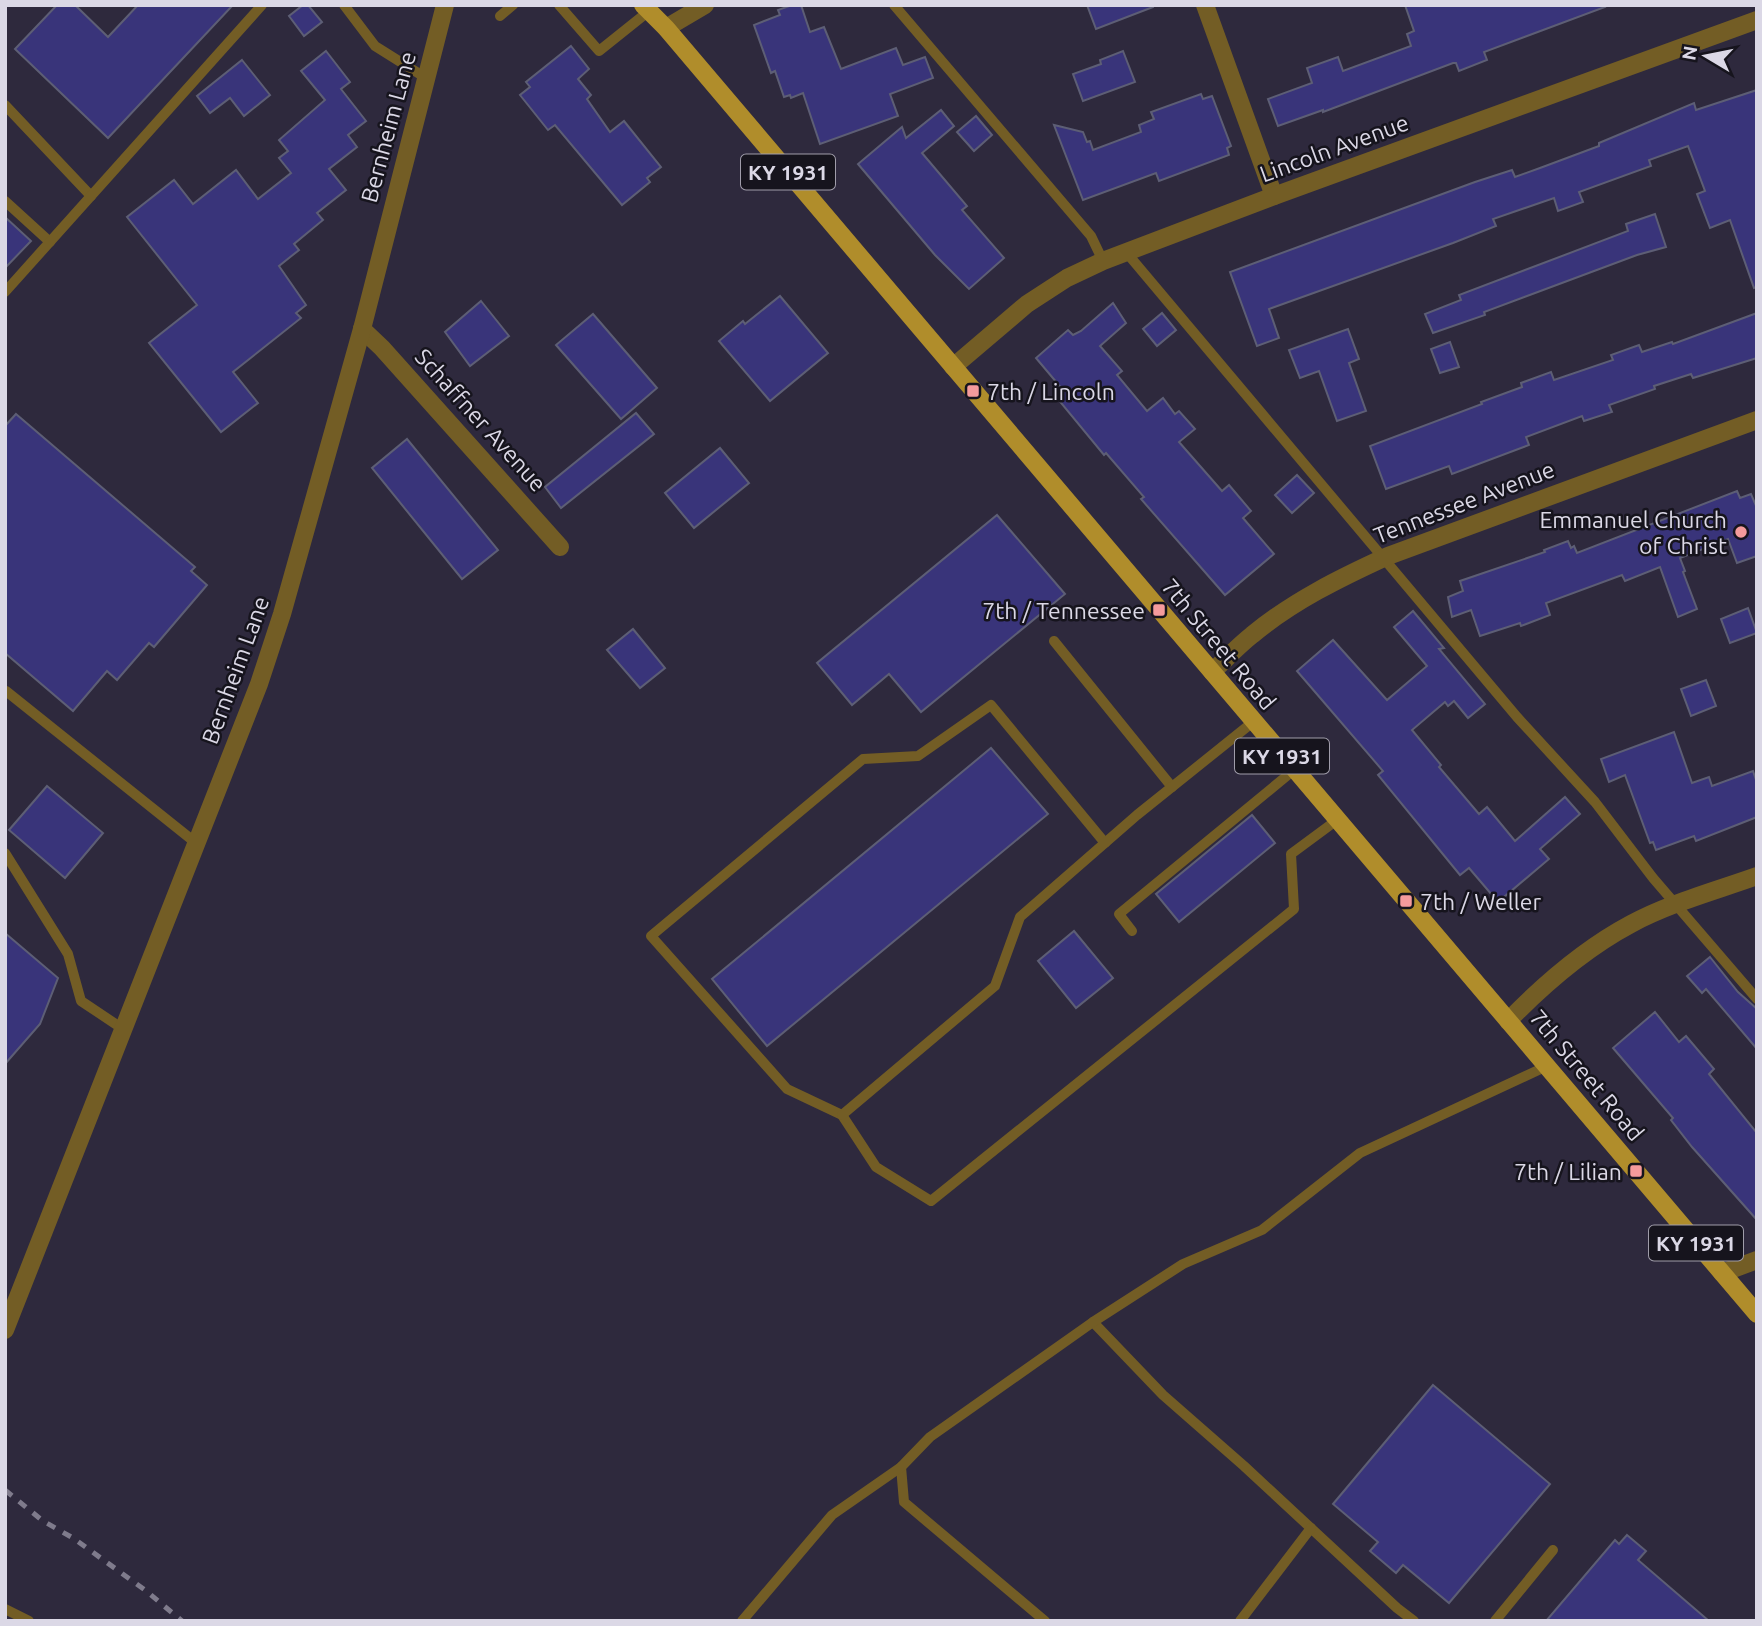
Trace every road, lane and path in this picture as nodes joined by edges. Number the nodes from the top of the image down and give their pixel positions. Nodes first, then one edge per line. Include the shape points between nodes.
1 (262, 5) edge
2 (344, 5) edge
3 (445, 5) edge
4 (513, 5) edge
5 (559, 5) edge
6 (705, 5) edge
7 (894, 5) edge
8 (1205, 5) edge
9 (646, 8) edge
10 (500, 16) dead end
11 (1757, 20) edge
12 (666, 28) junction
13 (426, 78) junction
14 (5, 105) edge
15 (91, 196) junction
16 (1274, 196) junction
17 (5, 201) edge
18 (50, 242) junction
19 (1126, 252) junction
20 (1103, 261) junction
21 (5, 292) edge
22 (362, 329) junction
23 (953, 367) junction
24 (1757, 420) edge
25 (560, 547) dead end
26 (1383, 558) junction
27 (1054, 641) dead end
28 (1212, 672) junction
29 (6, 691) edge
30 (1253, 722) junction
31 (1294, 770) junction
32 (1172, 787) junction
33 (1337, 820) junction
34 (196, 843) junction
35 (1105, 843) junction
36 (5, 853) edge
37 (1757, 876) edge
38 (1676, 905) junction
39 (1132, 931) dead end
40 (1757, 999) edge
41 (1508, 1021) junction
42 (123, 1029) junction
43 (1547, 1066) junction
44 (842, 1115) junction
45 (1757, 1260) edge
46 (1722, 1273) junction
47 (1757, 1314) edge
48 (1093, 1322) junction
49 (5, 1330) edge
50 (901, 1467) junction
51 (1311, 1528) junction
52 (1553, 1550) dead end
53 (5, 1609) edge
54 (29, 1621) edge
55 (742, 1621) edge
56 (1045, 1621) edge
57 (1240, 1621) edge
58 (1413, 1621) edge
59 (1495, 1621) edge

1 - 15 lane
2 - 13 lane via 375,46
3 - 13 street, Bernheim Lane
4 - 10 lane
5 - 9 lane via 599,51
6 - 12 street
7 - 20 lane via 1091,236
8 - 16 street
9 - 12 main road, 7th Street Road / KY 1931
11 - 16 street, Lincoln Avenue
12 - 23 main road, 7th Street Road / KY 1931
13 - 22 street, Bernheim Lane
14 - 15 lane
15 - 18 lane
16 - 19 street, Lincoln Avenue
17 - 18 lane
18 - 21 lane
19 - 20 street, Lincoln Avenue
19 - 26 lane
20 - 23 street, Lincoln Avenue via 1027,304
22 - 25 street, Schaffner Avenue
22 - 34 street, Bernheim Lane via 282,614
23 - 28 main road, 7th Street Road / KY 1931
24 - 26 street, Tennessee Avenue
26 - 28 street, Tennessee Avenue via 1299,601
26 - 38 lane via 1595,802
27 - 32 lane
28 - 30 main road, 7th Street Road / KY 1931
29 - 34 lane
30 - 31 main road, 7th Street Road / KY 1931
30 - 32 lane
31 - 33 main road, 7th Street Road / KY 1931
31 - 39 lane via 1119,914
32 - 35 lane
33 - 41 main road, 7th Street Road / KY 1931
33 - 44 lane via 1291,854 1294,909 931,1201 876,1167
34 - 42 street, Bernheim Lane
35 - 44 lane via 1020,917 995,986
35 - 44 lane via 991,705 918,756 863,759 651,936 787,1089
36 - 42 lane via 68,954 81,1001
37 - 38 street
38 - 40 lane
38 - 41 street via 1597,944 1546,983
41 - 43 main road, 7th Street Road / KY 1931
42 - 49 street, Bernheim Lane
43 - 46 main road, 7th Street Road / KY 1931
43 - 48 lane via 1360,1153 1262,1230 1183,1264
45 - 46 street
46 - 47 main road, 7th Street Road / KY 1931
48 - 50 lane via 930,1437
48 - 51 lane via 1163,1395
50 - 55 lane via 832,1515
50 - 56 lane via 904,1502
51 - 57 lane
51 - 58 lane
52 - 59 lane
53 - 54 lane

